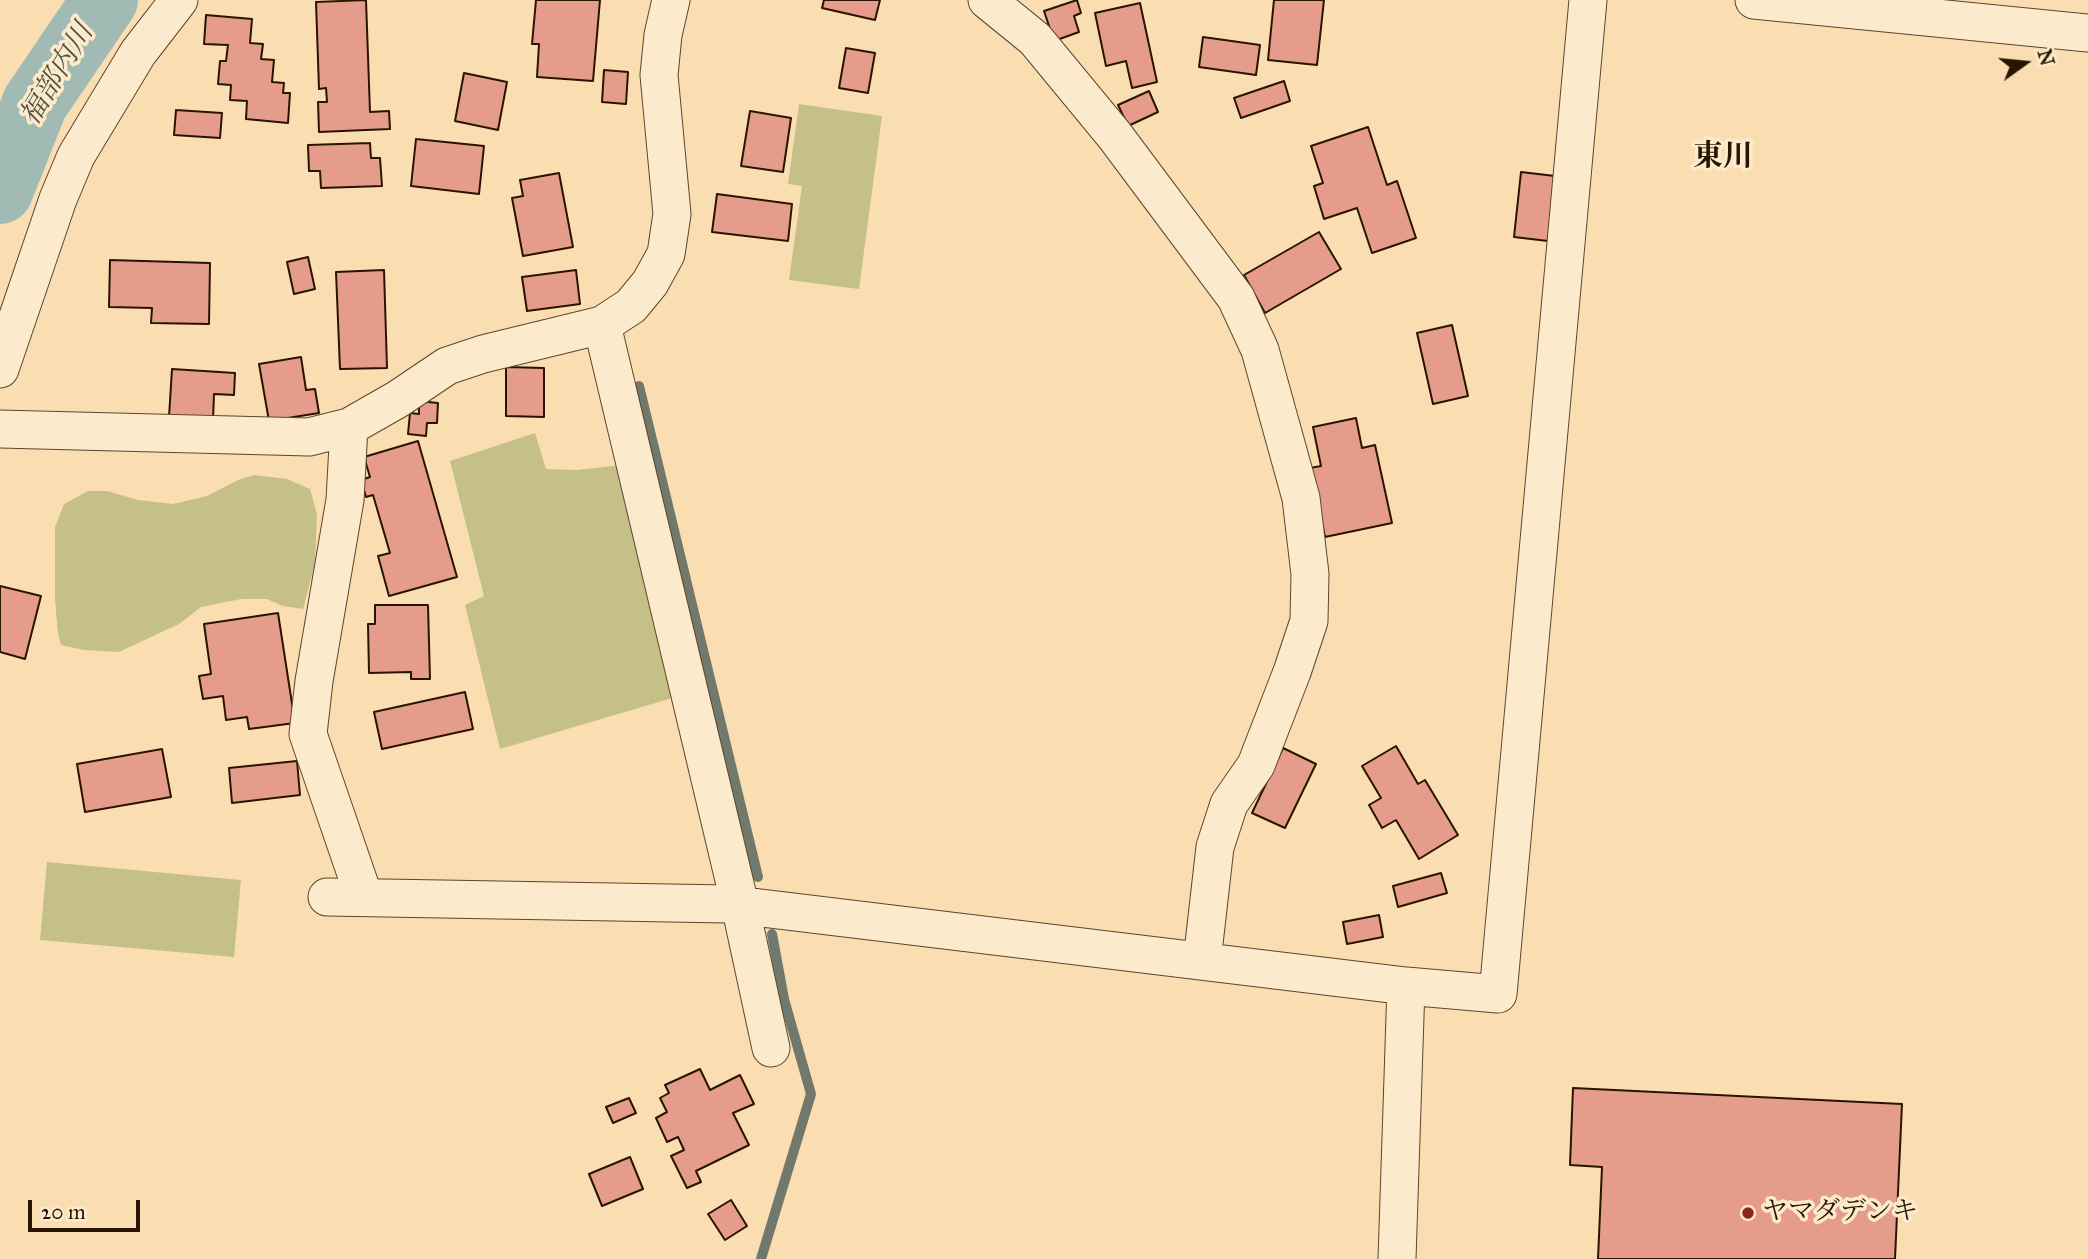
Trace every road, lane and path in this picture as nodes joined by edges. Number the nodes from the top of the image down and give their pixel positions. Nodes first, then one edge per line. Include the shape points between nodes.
1 (179, 0) edge
2 (671, 0) edge
3 (987, 0) edge
4 (1588, 0) edge
5 (1754, 0) edge
6 (2088, 33) edge
7 (602, 325) junction
8 (0, 369) edge
9 (349, 427) junction
10 (0, 429) edge
11 (327, 897) dead end
12 (364, 897) junction
13 (740, 905) junction
14 (1202, 961) junction
15 (1406, 986) junction
16 (771, 1048) dead end
17 (1397, 1259) edge

1 - 8 street via 138,53 76,156
2 - 7 street via 659,75 672,214 666,254 631,306
3 - 14 street via 1035,39 1115,136 1236,298 1260,350 1301,498 1310,574 1309,621 1256,765 1229,804 1215,847
4 - 15 street via 1497,994
5 - 6 street
7 - 9 street via 447,366
7 - 13 street
9 - 10 street via 309,437
9 - 12 street via 345,500 308,734
11 - 12 street
12 - 13 street
13 - 14 street
13 - 16 street
14 - 15 street
15 - 17 street

